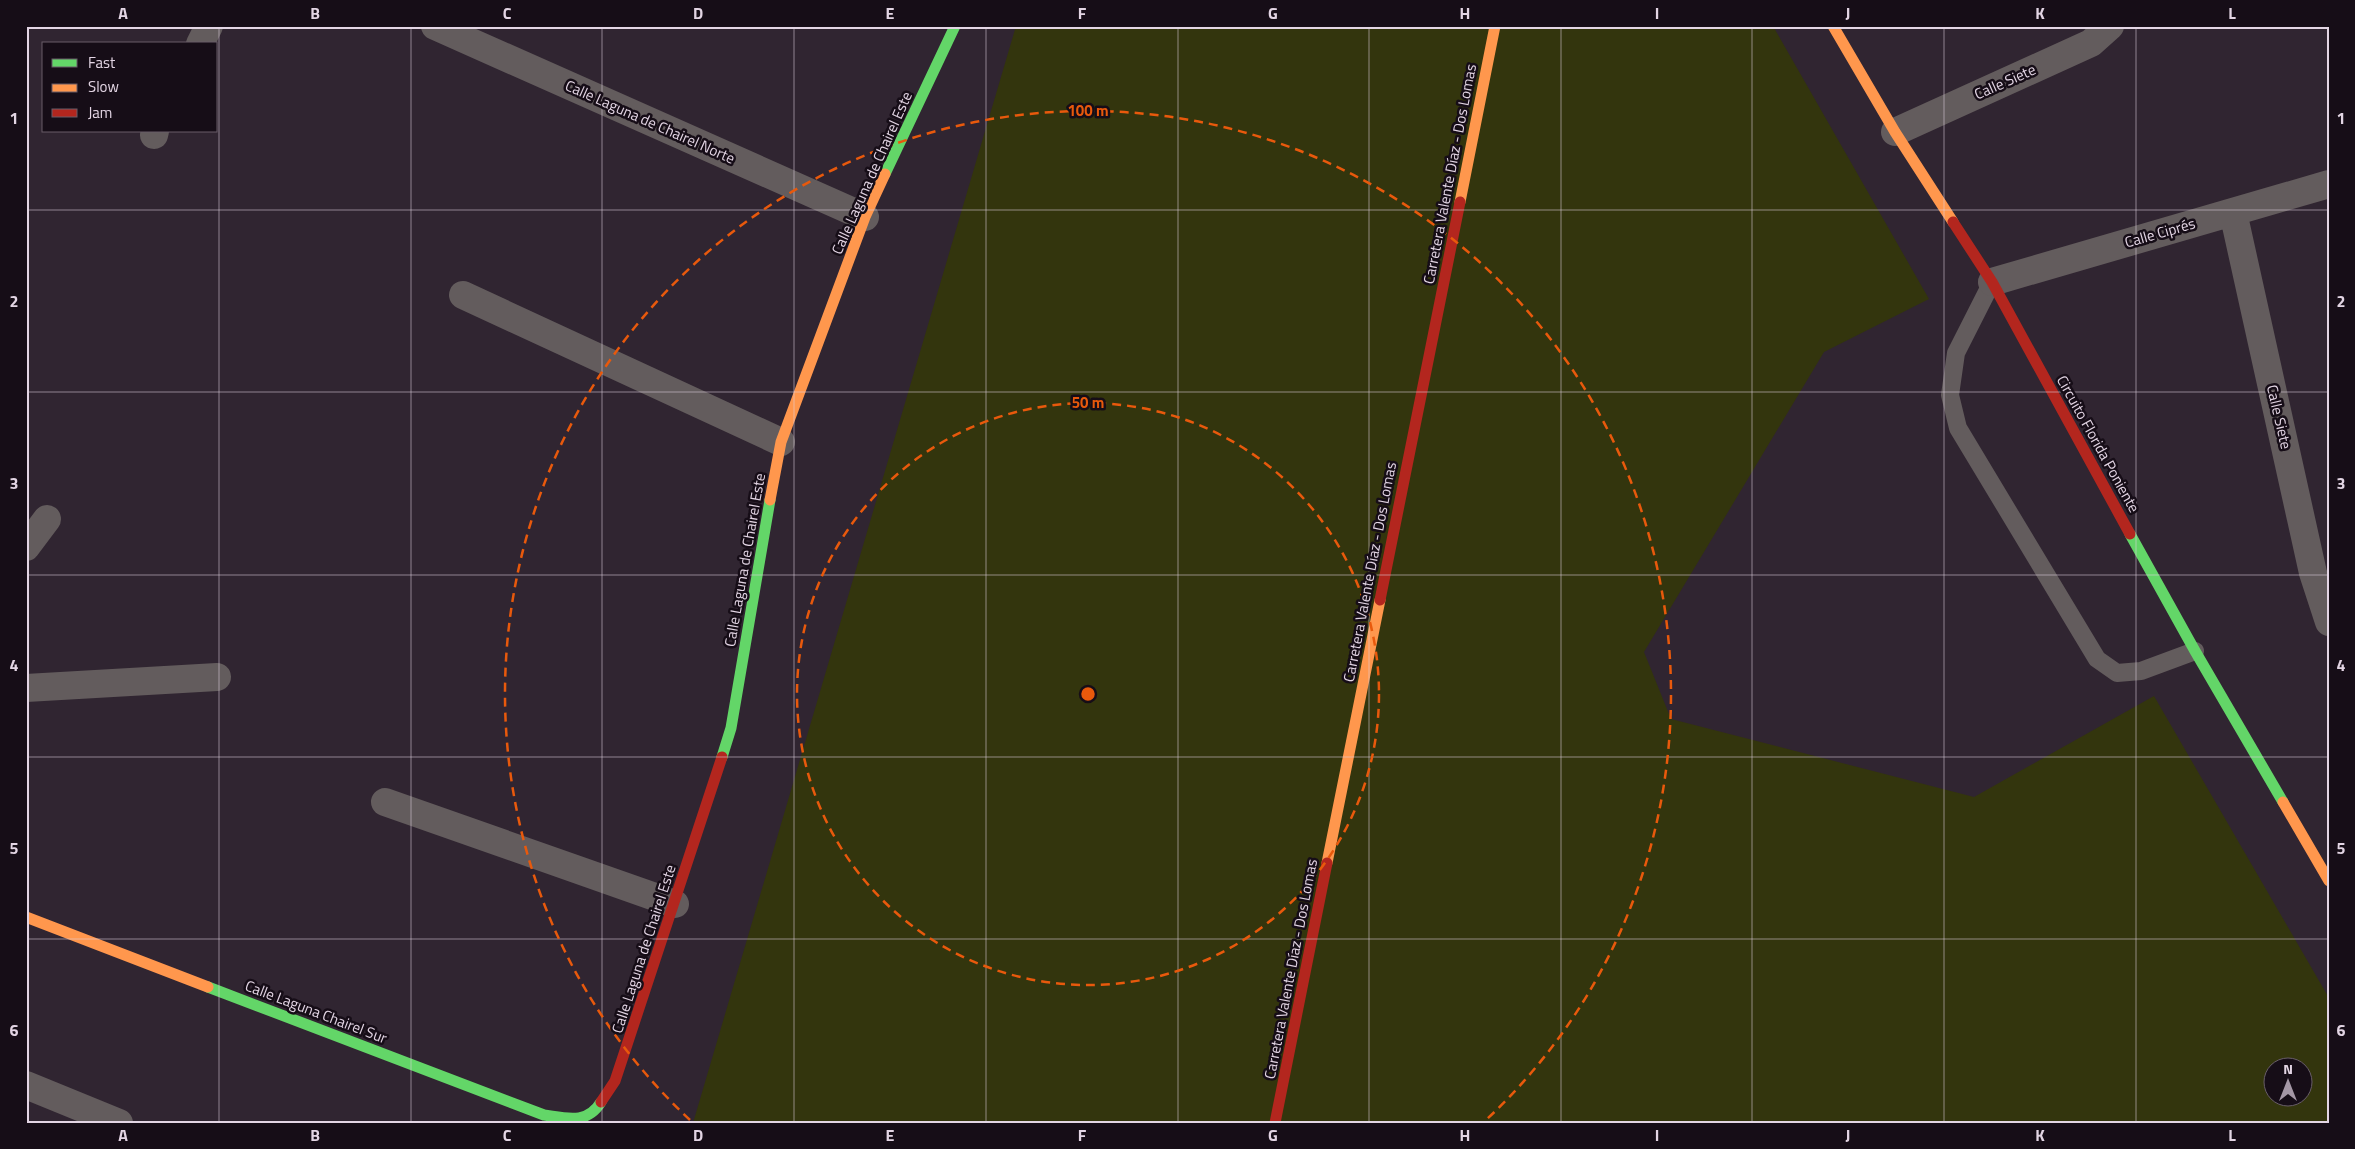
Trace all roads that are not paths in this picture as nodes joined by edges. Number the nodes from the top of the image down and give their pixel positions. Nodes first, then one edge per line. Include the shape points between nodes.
1 (209, 26) edge
2 (435, 26) edge
3 (955, 26) edge
4 (1495, 26) edge
5 (2110, 26) edge
6 (1834, 27) edge
7 (201, 42) edge
8 (1895, 132) junction
9 (2329, 184) edge
10 (2233, 212) junction
11 (865, 217) junction
12 (1992, 282) junction
13 (463, 295) dead end
14 (781, 442) junction
15 (47, 519) dead end
16 (26, 547) edge
17 (2329, 622) edge
18 (2195, 651) junction
19 (217, 677) dead end
20 (26, 688) edge
21 (385, 802) dead end
22 (2329, 881) edge
23 (675, 904) junction
24 (26, 917) edge
25 (26, 1085) edge
26 (597, 1110) joint
27 (119, 1123) edge
28 (1275, 1123) edge

1 - 7 street
2 - 11 street, Calle Laguna de Chairel Norte
3 - 11 street, Calle Laguna de Chairel Este
4 - 28 street, Carretera Valente Díaz - Dos Lomas
5 - 8 street, Calle Siete via 2091,43
6 - 8 street, Circuito Florida Poniente
8 - 12 street, Circuito Florida Poniente
9 - 10 street, Calle Ciprés
10 - 12 street, Calle Ciprés
10 - 17 street, Calle Siete via 2313,573
11 - 14 street, Calle Laguna de Chairel Este
12 - 18 street, Circuito Florida Poniente
12 - 18 lane via 1956,354 1950,395 1958,428 2097,659 2117,673 2141,672
13 - 14 street
14 - 23 street, Calle Laguna de Chairel Este via 731,728
15 - 16 street
18 - 22 street, Circuito Florida Poniente
19 - 20 street
21 - 23 street
23 - 26 street, Calle Laguna de Chairel Este via 615,1081
24 - 26 street, Calle Laguna Chairel Sur via 544,1115 576,1120
25 - 27 street

